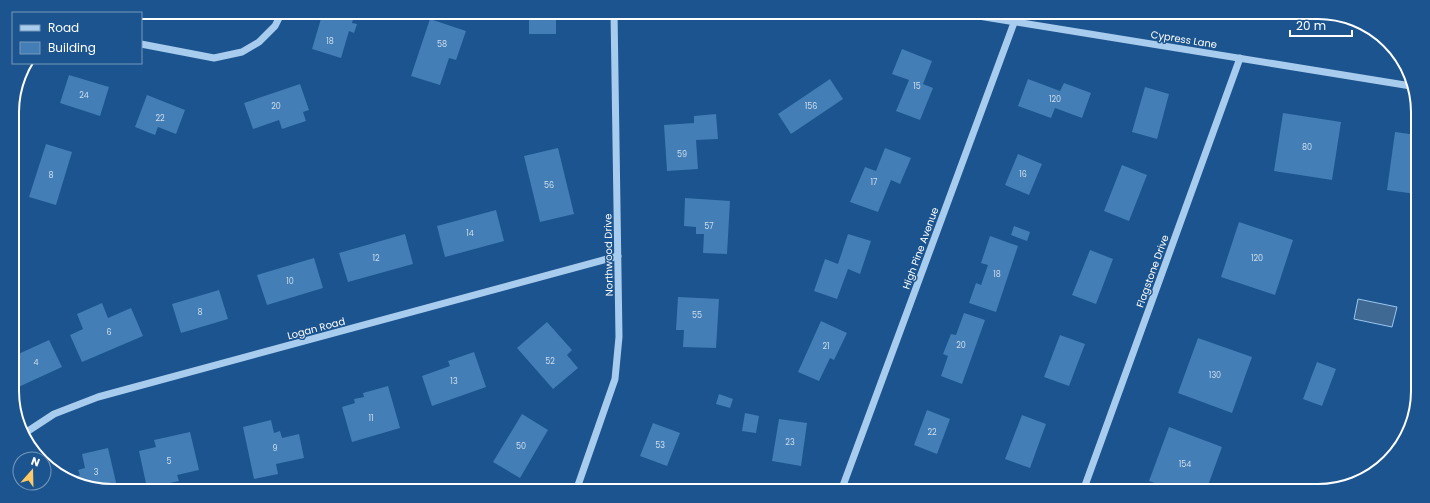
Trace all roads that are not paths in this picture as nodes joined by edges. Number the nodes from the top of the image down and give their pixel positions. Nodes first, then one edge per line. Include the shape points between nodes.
1 (278, 19) edge
2 (614, 19) edge
3 (997, 19) edge
4 (1016, 19) edge
5 (1015, 22) junction
6 (142, 44) edge
7 (1240, 58) junction
8 (1407, 85) edge
9 (618, 256) junction
10 (28, 431) edge
11 (578, 484) edge
12 (844, 484) edge
13 (1086, 484) edge

1 - 6 street via 259,42 242,52 214,58
2 - 9 street, Northwood Drive
3 - 5 street, Cypress Lane
4 - 5 street, High Pine Avenue
5 - 7 street, Cypress Lane
5 - 12 street, High Pine Avenue
7 - 8 street, Cypress Lane
7 - 13 street, Flagstone Drive
9 - 10 street, Logan Road via 98,397 54,414
9 - 11 street, Northwood Drive via 619,337 615,380

